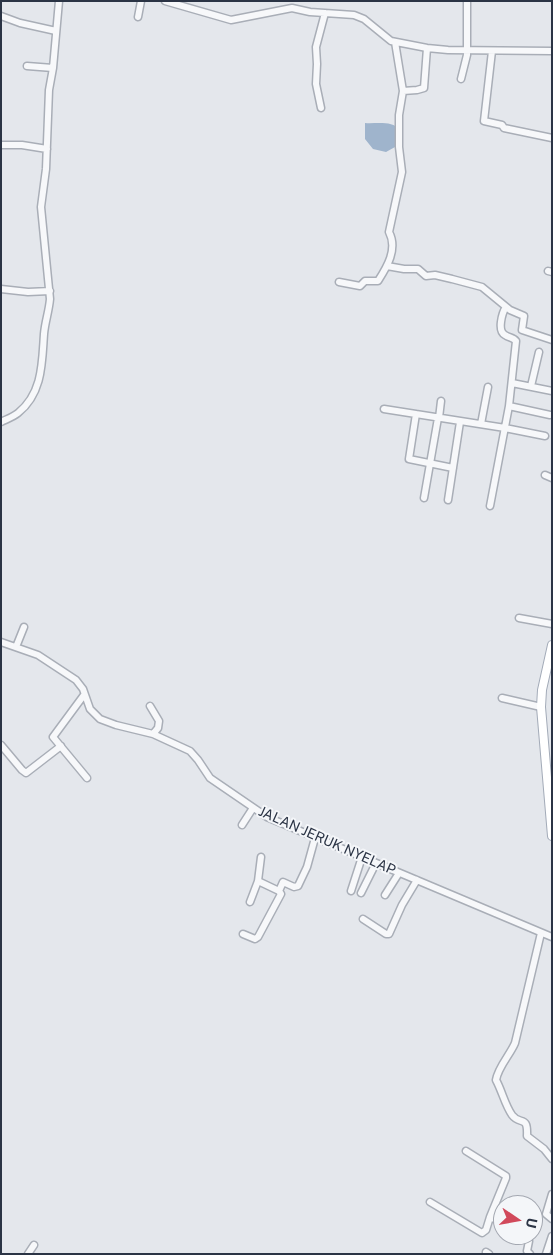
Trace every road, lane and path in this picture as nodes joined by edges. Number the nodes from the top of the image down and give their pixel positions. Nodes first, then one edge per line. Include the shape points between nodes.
1 (60, 1) edge
2 (140, 1) edge
3 (165, 1) edge
4 (467, 1) edge
5 (325, 13) junction
6 (1, 16) edge
7 (138, 17) dead end
8 (56, 31) junction
9 (395, 42) junction
10 (427, 48) junction
11 (467, 50) junction
12 (492, 51) junction
13 (552, 51) edge
14 (27, 66) dead end
15 (53, 68) junction
16 (461, 79) dead end
17 (402, 91) junction
18 (321, 108) dead end
19 (552, 138) edge
20 (1, 145) edge
21 (47, 149) junction
22 (387, 266) junction
23 (339, 282) dead end
24 (1, 289) edge
25 (50, 291) junction
26 (506, 307) junction
27 (552, 340) edge
28 (538, 352) dead end
29 (512, 383) junction
30 (531, 386) junction
31 (488, 387) dead end
32 (552, 391) edge
33 (441, 401) dead end
34 (509, 406) junction
35 (384, 409) dead end
36 (416, 414) junction
37 (550, 414) dead end
38 (438, 418) junction
39 (1, 422) edge
40 (460, 422) junction
41 (481, 424) junction
42 (505, 428) junction
43 (545, 436) dead end
44 (430, 464) junction
45 (453, 468) junction
46 (544, 475) dead end
47 (552, 478) edge
48 (424, 498) dead end
49 (448, 500) dead end
50 (490, 506) dead end
51 (519, 618) dead end
52 (552, 624) edge
53 (24, 627) dead end
54 (1, 642) edge
55 (552, 646) edge
56 (16, 647) junction
57 (84, 694) junction
58 (502, 698) dead end
59 (150, 706) dead end
60 (541, 707) junction
61 (153, 734) junction
62 (1, 744) edge
63 (61, 746) junction
64 (86, 778) dead end
65 (253, 808) junction
66 (242, 825) dead end
67 (552, 836) edge
68 (314, 838) junction
69 (261, 857) dead end
70 (362, 857) junction
71 (376, 863) junction
72 (399, 873) junction
73 (417, 880) junction
74 (258, 881) junction
75 (279, 892) junction
76 (351, 892) dead end
77 (360, 892) dead end
78 (385, 895) dead end
79 (250, 902) dead end
80 (363, 919) dead end
81 (541, 933) junction
82 (243, 934) dead end
83 (552, 937) edge
84 (466, 1151) dead end
85 (552, 1159) edge
86 (552, 1194) edge
87 (430, 1202) dead end
88 (490, 1217) junction
89 (493, 1218) edge
90 (552, 1219) edge
91 (552, 1236) edge
92 (34, 1245) dead end
93 (28, 1254) edge
94 (546, 1254) edge

1 - 8 street
2 - 7 street
3 - 5 street via 231,20 288,8
4 - 11 street
5 - 9 street via 358,16
5 - 18 street via 316,49 316,84
6 - 8 street
8 - 15 street
9 - 10 street
9 - 17 street
10 - 11 street
10 - 17 street via 424,88
11 - 12 street
11 - 16 street
12 - 13 street
12 - 19 street via 484,121 525,134
14 - 15 street
15 - 21 street
17 - 22 street via 399,115 401,178 389,232 392,248
20 - 21 street
21 - 25 street via 42,207
22 - 23 street via 378,281 365,281 360,286
22 - 26 street via 418,269 426,276 436,275 482,287
24 - 25 street
25 - 39 street via 38,383 23,408
26 - 27 street via 524,316 522,330
26 - 29 street via 502,314 502,332 516,341
28 - 30 street
29 - 30 street
29 - 34 street
30 - 32 street
31 - 41 street
33 - 38 street
34 - 37 street
34 - 42 street
35 - 36 street
36 - 38 street
36 - 44 street via 409,458
38 - 40 street
38 - 44 street
40 - 41 street
40 - 45 street
41 - 42 street
42 - 43 street
42 - 50 street
44 - 45 street
44 - 48 street
45 - 49 street
46 - 47 street
51 - 52 street
53 - 56 street
54 - 56 street, JALAN JERUK NYELAP
55 - 60 main road
56 - 57 street, JALAN JERUK NYELAP via 38,655 68,675 79,683
57 - 61 street, JALAN JERUK NYELAP via 90,709 100,719
57 - 63 street via 54,733
58 - 60 street
59 - 61 street via 159,721
60 - 67 main road
61 - 65 street, JALAN JERUK NYELAP via 190,751 210,778
62 - 63 street via 26,773
63 - 64 street
65 - 66 street
65 - 68 street, JALAN JERUK NYELAP
68 - 70 street, JALAN JERUK NYELAP
68 - 75 street via 307,867 298,886 283,882
69 - 74 street
70 - 71 street, JALAN JERUK NYELAP
70 - 76 street
71 - 72 street, JALAN JERUK NYELAP
71 - 77 street
72 - 73 street, JALAN JERUK NYELAP
72 - 78 street
73 - 80 street via 388,934
73 - 81 street, JALAN JERUK NYELAP
74 - 75 street
74 - 79 street
75 - 82 street via 281,894 257,939
81 - 83 street, JALAN JERUK NYELAP
81 - 85 street via 515,1043 496,1080 513,1116 526,1124 528,1137
84 - 88 street via 507,1176
86 - 90 street via 546,1214
87 - 88 street via 482,1233
88 - 89 street
91 - 94 street
92 - 93 street

